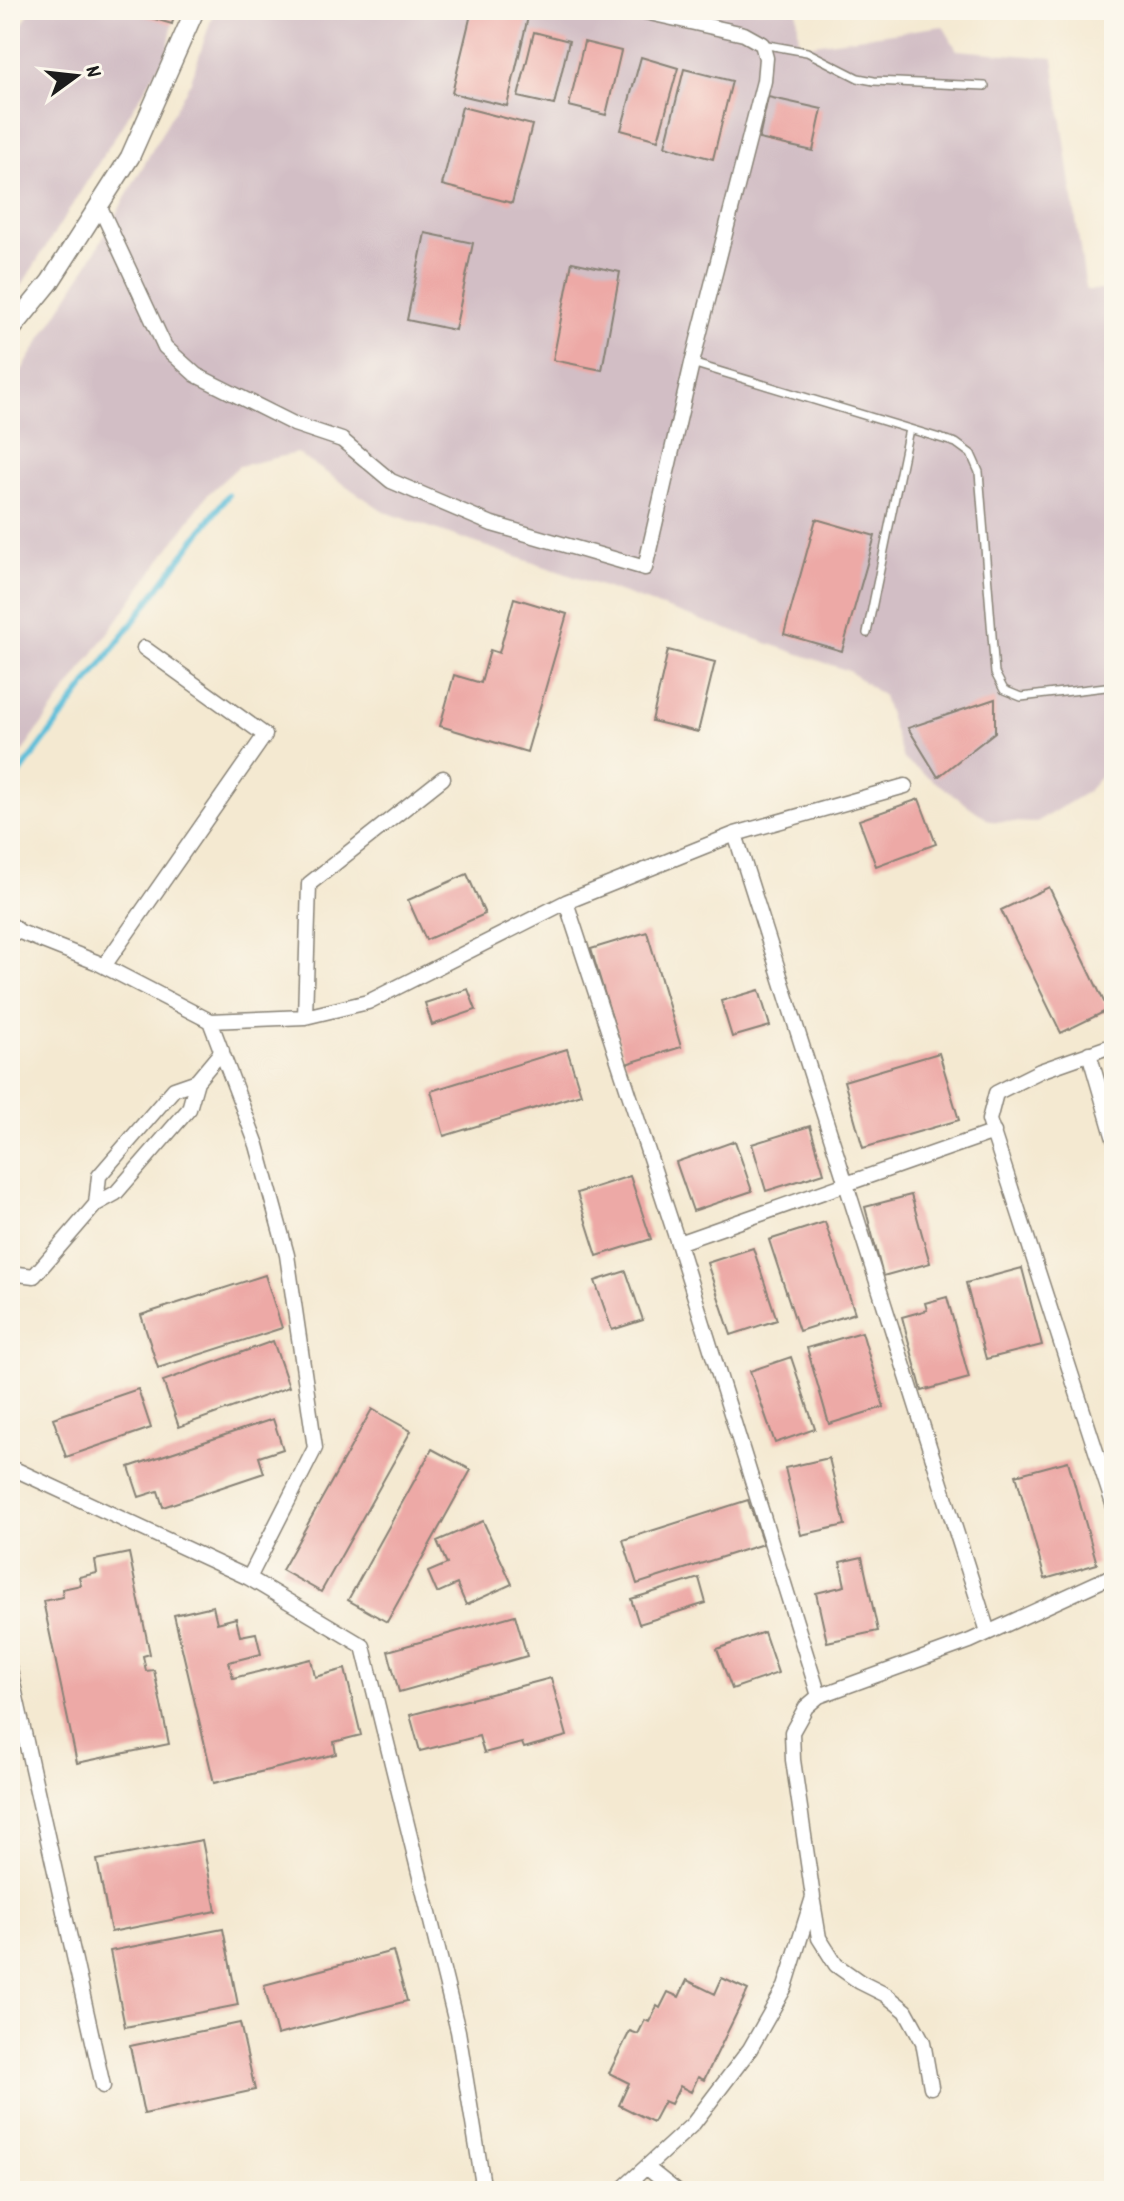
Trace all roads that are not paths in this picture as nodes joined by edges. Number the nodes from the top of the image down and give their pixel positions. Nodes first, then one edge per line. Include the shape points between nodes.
1 (195, 10) edge
2 (640, 10) edge
3 (762, 44) junction
4 (985, 86) dead end
5 (99, 205) junction
6 (10, 331) edge
7 (692, 363) junction
8 (909, 429) junction
9 (867, 633) dead end
10 (144, 648) dead end
11 (1114, 686) edge
12 (443, 778) dead end
13 (905, 786) dead end
14 (735, 834) junction
15 (566, 902) junction
16 (15, 928) edge
17 (104, 966) junction
18 (305, 1017) junction
19 (210, 1021) junction
20 (1114, 1045) edge
21 (222, 1051) junction
22 (1089, 1053) junction
23 (197, 1081) junction
24 (994, 1132) junction
25 (1114, 1139) edge
26 (847, 1183) junction
27 (96, 1204) junction
28 (678, 1243) junction
29 (10, 1273) edge
30 (10, 1467) edge
31 (1114, 1507) edge
32 (1114, 1575) edge
33 (249, 1578) junction
34 (988, 1632) junction
35 (10, 1670) edge
36 (819, 1696) junction
37 (813, 1897) junction
38 (103, 2086) dead end
39 (931, 2087) dead end
40 (646, 2167) junction
41 (484, 2191) edge
42 (620, 2191) edge
43 (676, 2191) edge

1 - 5 street via 130,157
2 - 3 street via 744,34
3 - 4 lane via 807,52 858,78
3 - 7 street via 764,81
5 - 6 street via 50,282
5 - 7 street via 165,347 196,375 294,424 342,440 391,481 492,524 645,568
7 - 8 lane
8 - 9 lane
8 - 11 lane via 956,443 971,454 979,472 995,673 1004,690 1021,697
10 - 17 street via 265,735
12 - 18 street via 309,884
13 - 14 street
14 - 15 street
14 - 26 street
15 - 18 street via 368,1002
15 - 28 street
16 - 17 street
17 - 19 street
18 - 19 street
19 - 21 street
20 - 22 street
21 - 23 street
21 - 33 street via 257,1145 287,1255 315,1448
22 - 24 street via 996,1093 989,1120
22 - 25 street
23 - 27 street via 189,1109 116,1193
23 - 27 street via 174,1089 99,1176
24 - 26 street
24 - 31 street
26 - 28 street
26 - 34 street
27 - 29 street via 34,1276
28 - 36 street
30 - 33 street
32 - 34 street
33 - 41 street via 363,1646 458,2031
34 - 36 street
35 - 38 street
36 - 37 street via 792,1732
37 - 39 street via 819,1938 836,1965 906,2011 923,2042
37 - 40 street via 785,1987 750,2049 693,2124
40 - 42 street
40 - 43 street

